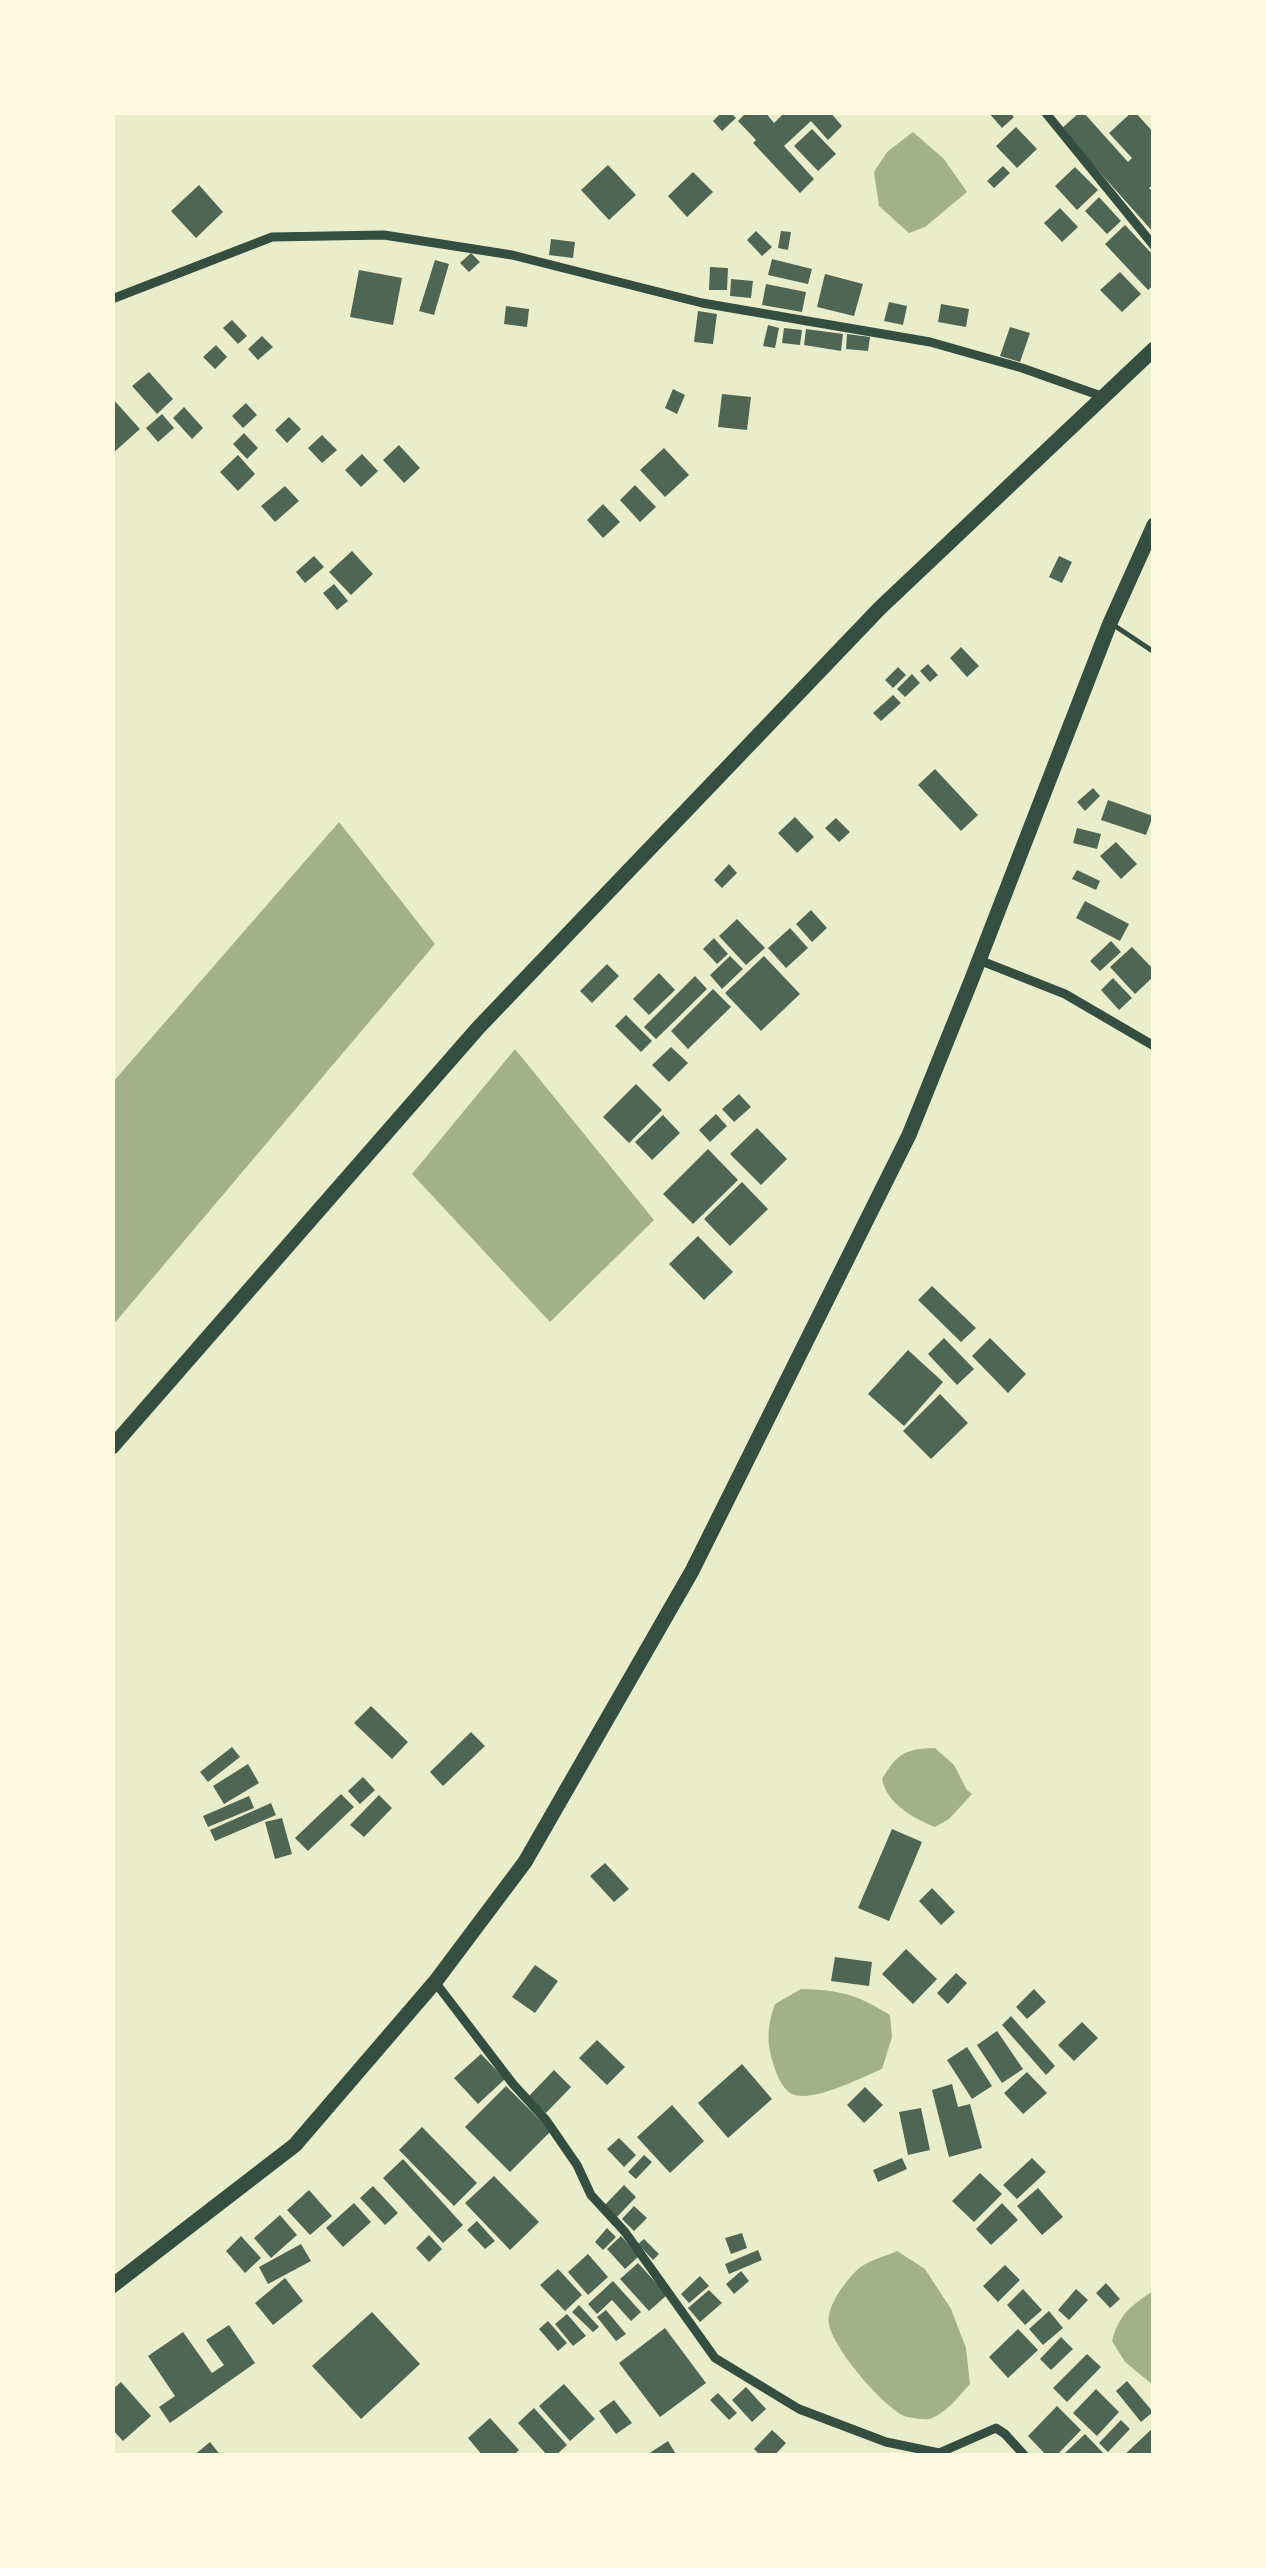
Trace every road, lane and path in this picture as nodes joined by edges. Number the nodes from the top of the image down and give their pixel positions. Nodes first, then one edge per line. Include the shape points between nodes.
1 (1044, 112) edge
2 (1154, 246) edge
3 (112, 299) edge
4 (1154, 349) edge
5 (1104, 397) junction
6 (1154, 525) edge
7 (1110, 623) junction
8 (1154, 652) edge
9 (979, 960) junction
10 (1154, 1046) edge
11 (112, 1447) edge
12 (435, 1982) junction
13 (112, 2286) edge
14 (1026, 2456) edge

1 - 2 street
3 - 5 street via 272,237 384,235 930,342
4 - 5 highway
5 - 11 highway via 880,608 478,1028
6 - 7 highway
7 - 8 lane
7 - 9 highway
9 - 10 street via 1065,994
9 - 12 highway via 909,1134 692,1571 526,1862
12 - 13 highway via 295,2145
12 - 14 street via 546,2120 591,2195 715,2358 799,2409 886,2442 939,2454 996,2428

